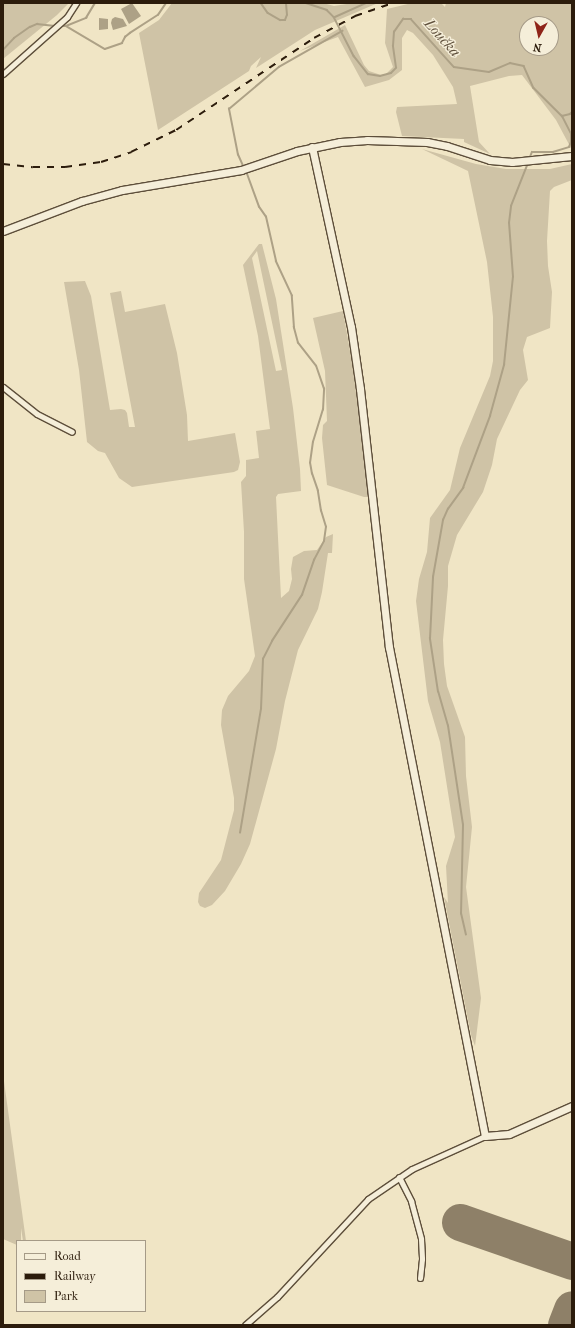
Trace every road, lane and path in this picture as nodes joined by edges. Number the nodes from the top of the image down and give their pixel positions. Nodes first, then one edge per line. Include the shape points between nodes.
1 (76, 3) edge
2 (3, 74) edge
3 (312, 147) junction
4 (572, 156) edge
5 (3, 230) edge
6 (3, 387) edge
7 (72, 432) dead end
8 (572, 1106) edge
9 (485, 1136) junction
10 (399, 1177) junction
11 (420, 1278) dead end
12 (245, 1325) edge

1 - 2 street via 67,17
3 - 4 street via 352,141 401,141 437,144 505,162
3 - 5 street via 241,170 122,190 82,201
3 - 9 street via 359,382 389,647
6 - 7 street via 37,414
8 - 9 street via 509,1134
9 - 10 street
10 - 11 street via 411,1201 422,1239
10 - 12 street via 368,1199 277,1297

